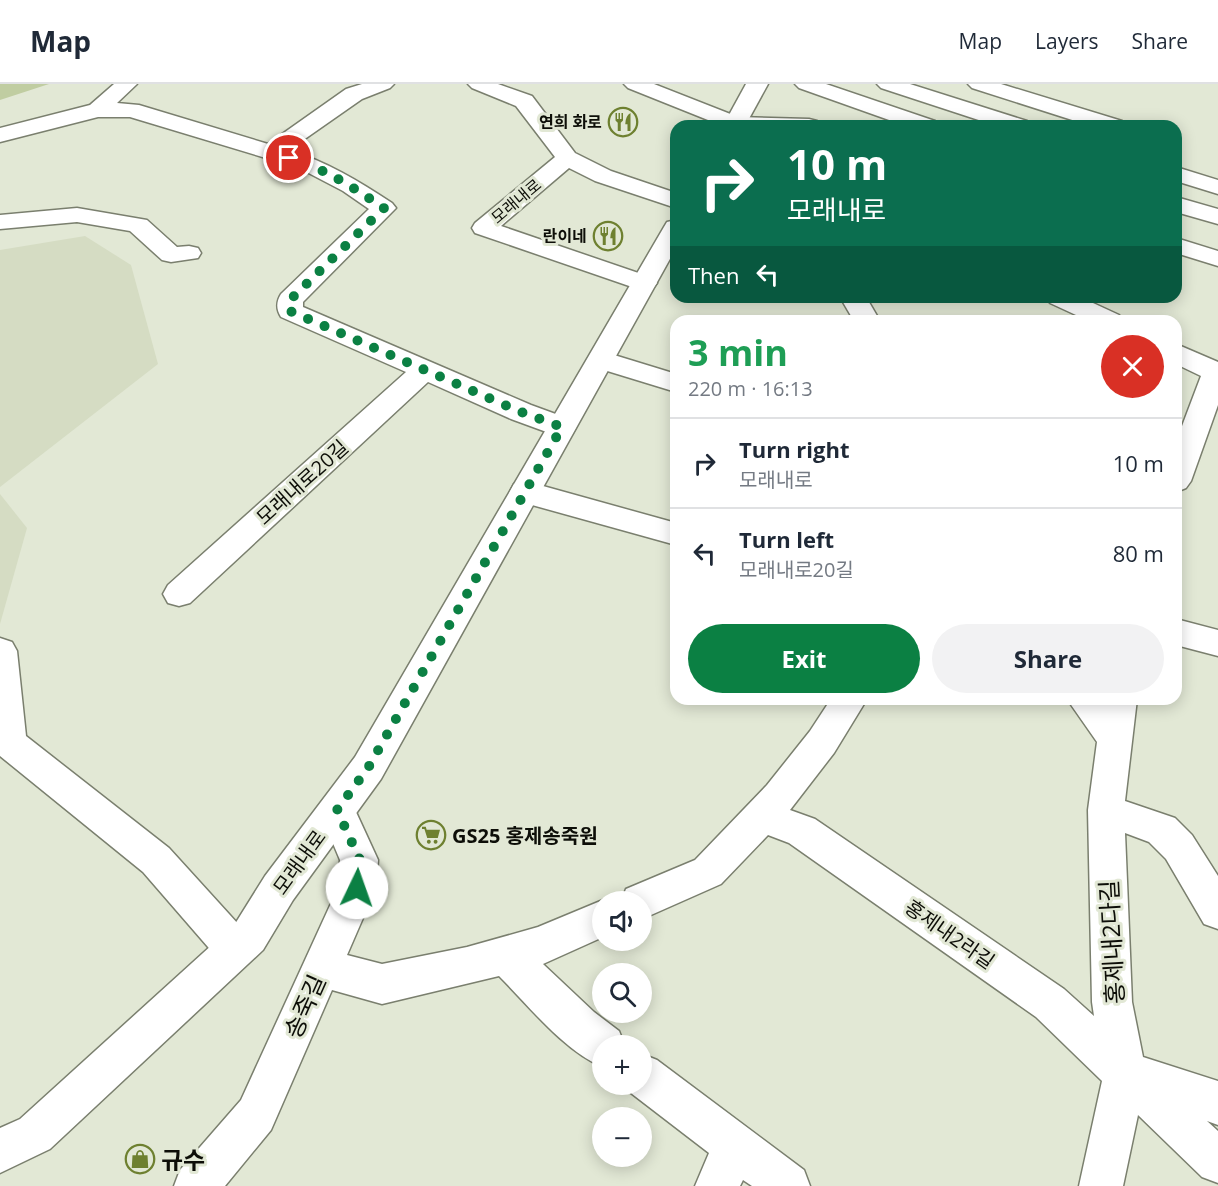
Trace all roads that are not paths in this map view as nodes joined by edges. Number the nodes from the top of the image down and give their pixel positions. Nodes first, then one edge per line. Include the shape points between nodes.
1 (126, 84) edge
2 (383, 84) edge
3 (479, 84) edge
4 (634, 84) edge
5 (806, 84) edge
6 (888, 84) edge
7 (757, 85) edge
8 (985, 85) edge
9 (98, 110) junction
10 (724, 120) edge
11 (739, 120) edge
12 (910, 120) edge
13 (1000, 120) edge
14 (1095, 120) edge
15 (0, 135) edge
16 (270, 153) junction
17 (567, 158) junction
18 (1182, 176) edge
19 (1218, 187) edge
20 (670, 199) edge
21 (1182, 206) edge
22 (1218, 217) edge
23 (0, 222) edge
24 (670, 238) edge
25 (1182, 247) edge
26 (189, 253) dead end
27 (1218, 259) edge
28 (644, 283) junction
29 (1072, 303) edge
30 (1097, 315) edge
31 (1182, 355) edge
32 (601, 360) junction
33 (425, 370) junction
34 (1217, 372) edge
35 (670, 381) edge
36 (562, 427) junction
37 (1182, 465) edge
38 (525, 492) junction
39 (670, 532) edge
40 (179, 594) dead end
41 (1182, 634) edge
42 (1218, 643) edge
43 (0, 651) edge
44 (846, 705) edge
45 (1089, 705) edge
46 (1119, 705) edge
47 (1114, 737) junction
48 (337, 810) junction
49 (1106, 810) junction
50 (762, 816) junction
51 (652, 897) edge
52 (1218, 911) edge
53 (592, 923) edge
54 (235, 949) junction
55 (505, 955) junction
56 (321, 968) junction
57 (592, 1036) edge
58 (1125, 1073) junction
59 (652, 1083) edge
60 (1218, 1103) edge
61 (736, 1146) junction
62 (0, 1151) edge
63 (1218, 1161) edge
64 (196, 1186) edge
65 (717, 1186) edge
66 (788, 1186) edge
67 (1101, 1186) edge

1 - 9 main road
2 - 16 main road via 354,94
3 - 17 main road via 524,101
4 - 10 main road
5 - 12 main road
6 - 13 main road
7 - 11 main road
8 - 14 main road
9 - 15 main road
9 - 16 main road via 131,110
16 - 33 main road via 307,163 384,208 290,300 290,311
17 - 20 main road via 603,176
17 - 28 main road, 모래내로 via 484,228
18 - 19 main road
21 - 22 main road
23 - 26 main road via 77,215 138,225 171,255
24 - 28 main road, 모래내로
25 - 27 main road
28 - 32 main road, 모래내로
29 - 30 main road
31 - 34 main road
32 - 35 main road
32 - 36 main road, 모래내로
33 - 36 main road
33 - 40 main road, 모래내로20길
34 - 37 main road
36 - 38 main road, 모래내로
38 - 39 main road
38 - 48 main road, 모래내로 via 368,768
41 - 42 main road
43 - 54 main road via 9,743 156,860
44 - 50 main road via 822,742
45 - 47 main road
46 - 47 main road, 홍제내2다길
47 - 49 main road, 홍제내2다길
48 - 54 main road, 모래내로 via 279,888 249,937
48 - 56 main road, 송죽길 via 360,860 357,888
49 - 52 main road via 1162,830 1179,847
49 - 58 main road, 홍제내2다길 via 1112,1002
50 - 51 main road via 708,872
50 - 58 main road, 홍제내2라길 via 802,831 1050,1003
53 - 55 main road via 542,945
54 - 62 main road, 모래내로 via 35,1134
55 - 56 main road via 382,984
55 - 57 main road
56 - 64 main road, 송죽길 via 255,1115
58 - 60 main road
58 - 63 main road
58 - 67 main road, 홍제내2다길
59 - 61 main road
61 - 65 main road
61 - 66 main road

